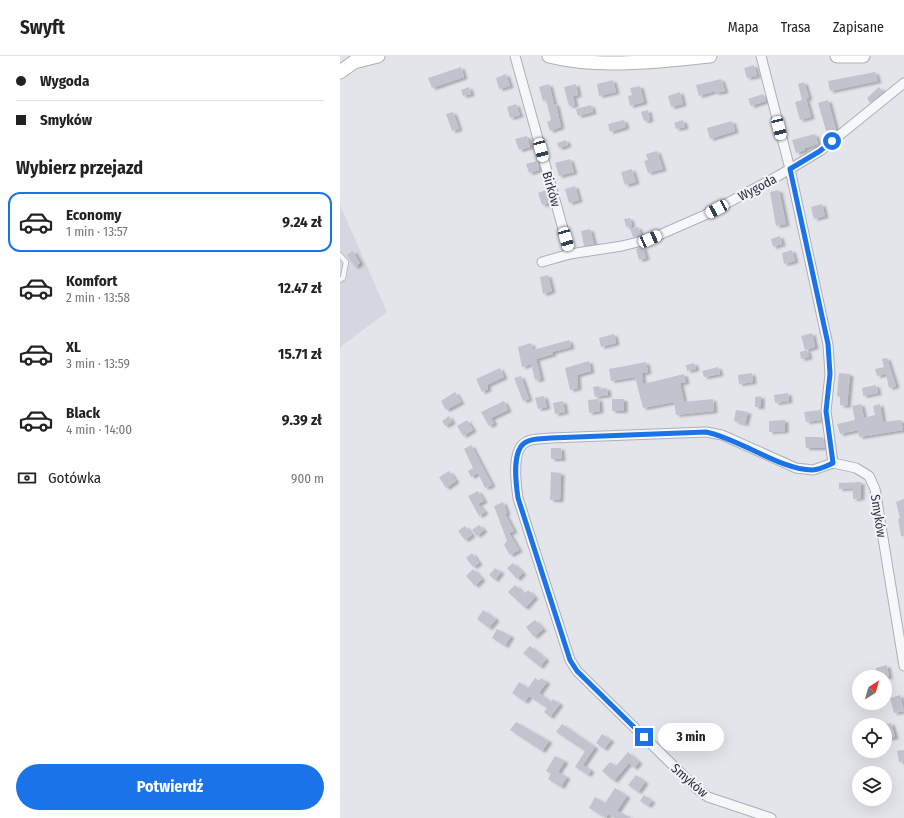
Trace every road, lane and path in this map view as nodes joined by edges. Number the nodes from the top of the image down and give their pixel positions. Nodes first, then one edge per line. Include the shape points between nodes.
1 (378, 56) edge
2 (515, 56) edge
3 (549, 56) edge
4 (710, 56) edge
5 (761, 56) edge
6 (837, 56) edge
7 (864, 56) edge
8 (340, 72) edge
9 (904, 83) edge
10 (790, 169) junction
11 (570, 254) junction
12 (340, 255) edge
13 (542, 262) dead end
14 (340, 280) edge
15 (833, 463) junction
16 (904, 666) edge
17 (771, 818) edge

1 - 8 street via 354,62
2 - 11 street, Birków
3 - 4 street via 564,60 613,62 651,62
5 - 10 street
6 - 7 street
9 - 10 street, Wygoda via 820,151
10 - 11 street, Wygoda via 704,215 650,239
10 - 15 street via 828,344 830,374 826,411
11 - 13 street, Wygoda
12 - 14 lane via 346,262
15 - 16 street, Smyków via 856,468 869,476 875,490
15 - 17 street, Smyków via 813,470 796,468 722,435 706,432 527,441 521,446 515,473 518,498 570,660 577,671 702,793

